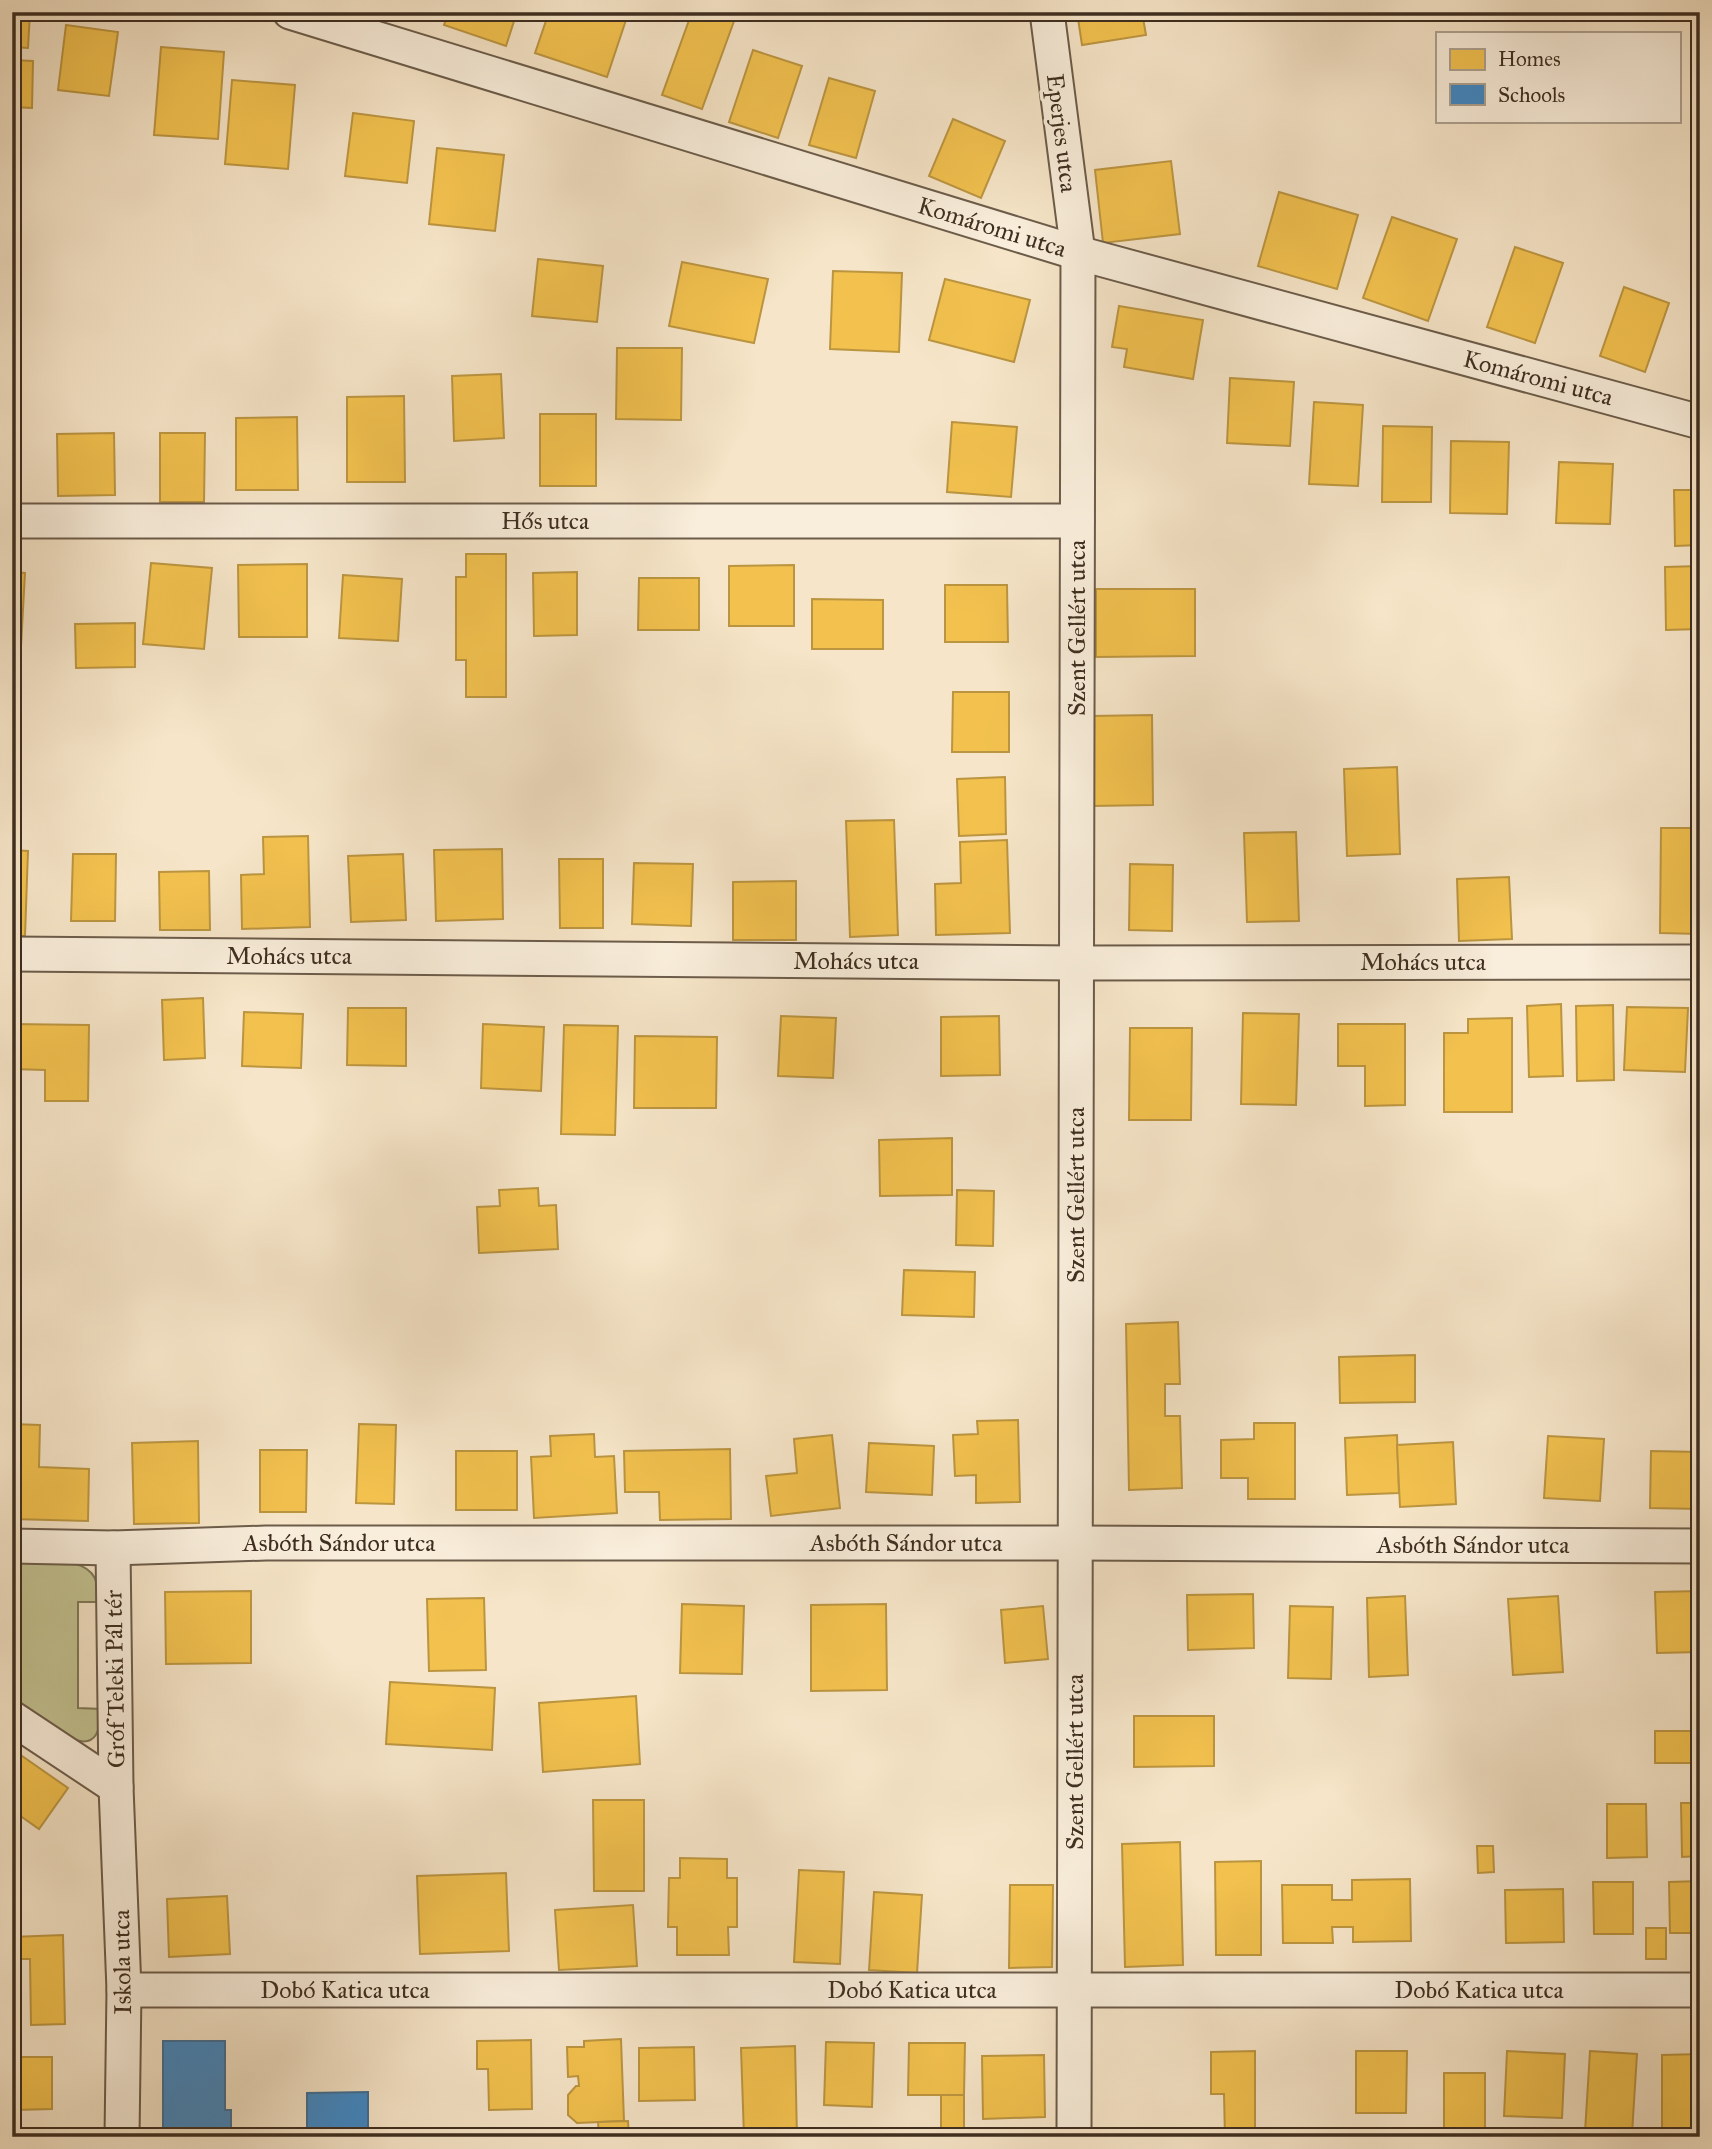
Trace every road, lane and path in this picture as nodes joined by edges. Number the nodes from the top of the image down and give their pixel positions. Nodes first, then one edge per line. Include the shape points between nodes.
1 (290, 12) edge
2 (1047, 12) edge
3 (1078, 253) junction
4 (1700, 422) edge
5 (12, 520) edge
6 (1077, 520) junction
7 (12, 954) edge
8 (1700, 962) edge
9 (1076, 963) junction
10 (1076, 1543) junction
11 (12, 1546) edge
12 (1700, 1546) edge
13 (113, 1548) junction
14 (12, 1718) edge
15 (116, 1787) junction
16 (124, 1990) junction
17 (1700, 1990) edge
18 (1074, 1991) junction
19 (122, 2137) edge
20 (1074, 2137) edge

1 - 3 street, Komáromi utca
2 - 3 street, Eperjes utca
3 - 4 street, Komáromi utca
3 - 6 street, Szent Gellért utca
5 - 6 street, Hős utca
6 - 9 street, Szent Gellért utca
7 - 9 street, Mohács utca
8 - 9 street, Mohács utca
9 - 10 street, Szent Gellért utca
10 - 12 street, Asbóth Sándor utca
10 - 13 street, Asbóth Sándor utca via 266,1543
10 - 18 street, Szent Gellért utca
11 - 13 street
13 - 15 street, Gróf Teleki Pál tér
14 - 15 street, Gróf Teleki Pál tér
15 - 16 street, Iskola utca
16 - 18 street, Dobó Katica utca
16 - 19 street, Iskola utca
17 - 18 street, Dobó Katica utca
18 - 20 street, Szent Gellért utca

